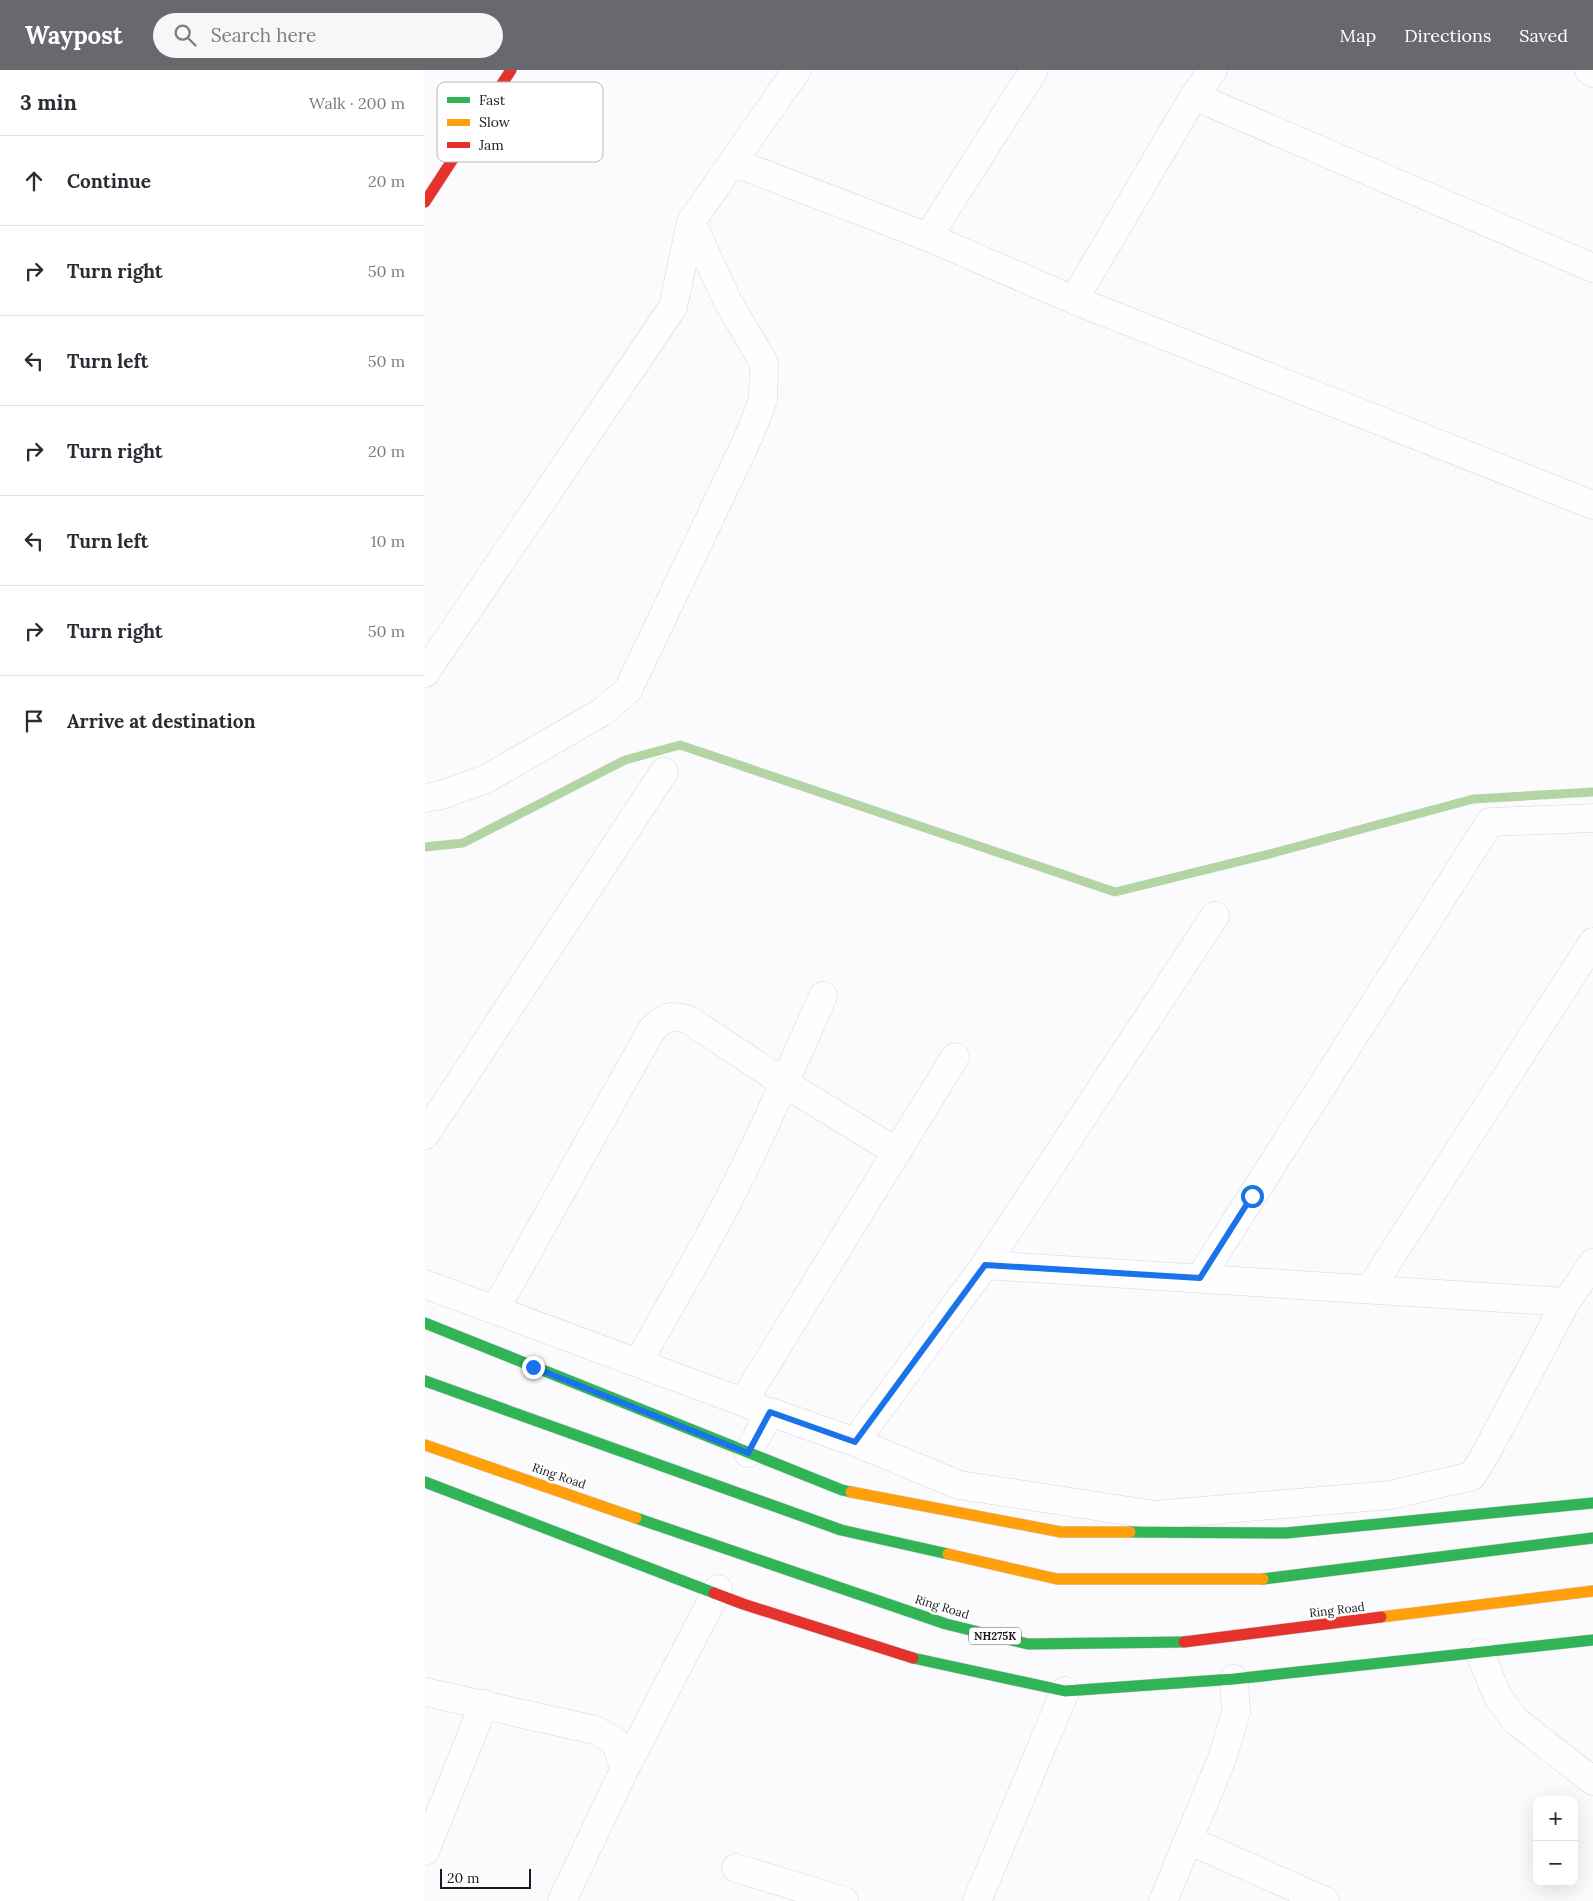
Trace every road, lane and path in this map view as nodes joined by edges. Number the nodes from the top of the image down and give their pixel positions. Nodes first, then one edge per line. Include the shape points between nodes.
1 (797, 70) edge
2 (1034, 70) edge
3 (1213, 70) edge
4 (1589, 70) edge
5 (1593, 73) edge
6 (1195, 96) junction
7 (449, 162) edge
8 (733, 162) junction
9 (425, 202) edge
10 (691, 222) junction
11 (927, 237) junction
12 (1593, 268) edge
13 (1074, 300) junction
14 (1593, 505) edge
15 (425, 673) edge
16 (664, 772) dead end
17 (425, 798) edge
18 (1593, 818) edge
19 (1215, 916) dead end
20 (1593, 942) edge
21 (823, 996) dead end
22 (955, 1057) dead end
23 (784, 1083) junction
24 (425, 1135) edge
25 (897, 1152) junction
26 (1593, 1263) edge
27 (985, 1265) junction
28 (1200, 1278) junction
29 (425, 1284) edge
30 (1370, 1290) junction
31 (1566, 1302) junction
32 (495, 1310) junction
33 (425, 1324) edge
34 (638, 1363) junction
35 (425, 1381) edge
36 (743, 1402) junction
37 (770, 1412) junction
38 (855, 1442) junction
39 (425, 1445) edge
40 (748, 1453) junction
41 (425, 1482) edge
42 (1593, 1503) edge
43 (1593, 1538) edge
44 (717, 1591) junction
45 (1593, 1591) edge
46 (1593, 1640) edge
47 (1479, 1653) junction
48 (1234, 1680) junction
49 (1065, 1691) junction
50 (425, 1692) edge
51 (484, 1704) junction
52 (624, 1770) junction
53 (1593, 1781) edge
54 (1188, 1840) junction
55 (425, 1851) edge
56 (736, 1868) dead end
57 (562, 1901) edge
58 (843, 1901) edge
59 (977, 1901) edge
60 (1163, 1901) edge
61 (1325, 1901) edge

1 - 8 street
2 - 11 street
3 - 6 street
4 - 5 street
6 - 12 street
6 - 13 street
7 - 9 main road
8 - 10 street
8 - 11 street
10 - 15 street via 673,307
10 - 17 street via 728,302 764,363 763,400 749,436 628,690 603,712 486,779
11 - 13 street
13 - 14 street
16 - 24 street
18 - 28 street via 1491,822
19 - 27 street
20 - 30 street
21 - 23 street
22 - 25 street
23 - 25 street
23 - 32 street via 689,1020 673,1015 660,1021 651,1031
23 - 34 street via 727,1203
25 - 36 street
26 - 31 street
27 - 28 street
27 - 38 street
28 - 30 street
29 - 32 street
30 - 31 street
31 - 38 street via 1472,1476 1390,1495 1155,1515 959,1485
32 - 34 street
33 - 40 main road
34 - 36 street
35 - 43 main road via 841,1530 1057,1579 1271,1580
36 - 37 street
37 - 38 street
37 - 40 street
39 - 45 main road, Ring Road / NH275K via 947,1624 1028,1644 1175,1643
40 - 42 main road via 841,1490 1061,1532 1287,1533
41 - 44 main road
44 - 49 main road via 900,1655
44 - 52 street
46 - 47 main road
47 - 48 main road
47 - 53 street via 1498,1697 1516,1720
48 - 49 main road
48 - 54 street via 1236,1712 1223,1756
49 - 59 street
50 - 51 street
51 - 52 street via 595,1730 617,1742
51 - 55 street
52 - 57 street
54 - 60 street
54 - 61 street
56 - 58 street

